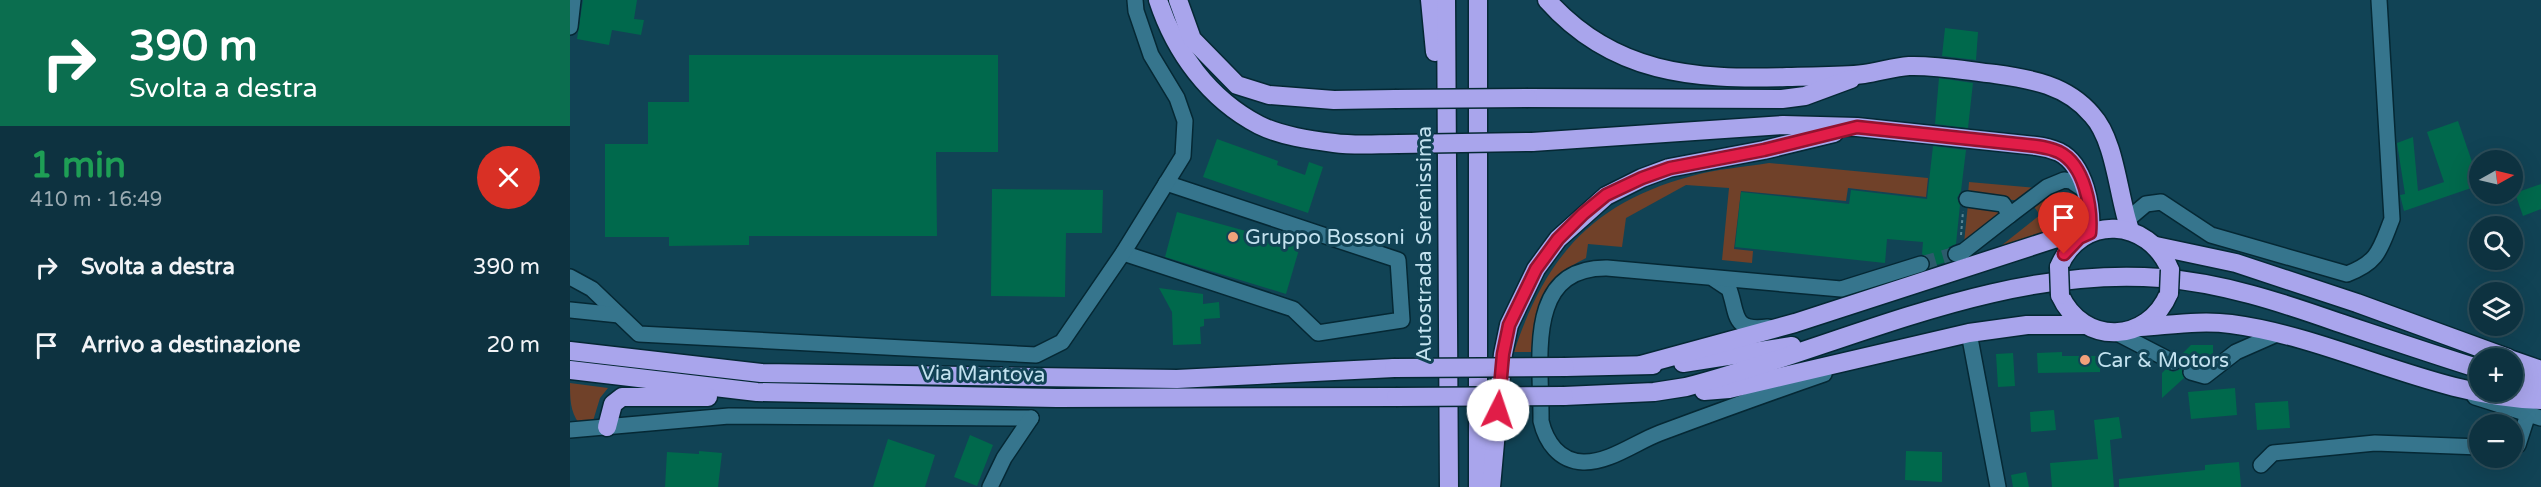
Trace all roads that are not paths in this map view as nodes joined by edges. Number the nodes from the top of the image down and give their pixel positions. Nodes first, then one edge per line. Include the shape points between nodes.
1 (573, 0) edge
2 (1135, 0) edge
3 (1158, 0) edge
4 (1178, 0) edge
5 (1431, 0) edge
6 (1446, 0) edge
7 (1478, 0) edge
8 (1547, 0) edge
9 (2379, 0) edge
10 (570, 27) edge
11 (1864, 74) junction
12 (1857, 127) junction
13 (1446, 165) junction
14 (1166, 183) junction
15 (2085, 191) junction
16 (1965, 205) road end
17 (2010, 215) junction
18 (2128, 225) junction
19 (2087, 235) junction
20 (2156, 246) junction
21 (1123, 253) junction
22 (1957, 254) tunnel mouth
23 (1921, 264) tunnel mouth
24 (570, 277) edge
25 (1711, 278) junction
26 (1756, 283) junction
27 (597, 294) junction
28 (1732, 303) junction
29 (570, 309) edge
30 (619, 315) junction
31 (1795, 323) junction
32 (2084, 325) junction
33 (2140, 327) junction
34 (2115, 332) junction
35 (1970, 333) junction
36 (2277, 334) junction
37 (1841, 337) junction
38 (2480, 348) edge
39 (570, 351) edge
40 (1886, 352) junction
41 (2173, 362) dead end
42 (2523, 364) edge
43 (1641, 365) junction
44 (2469, 365) edge
45 (570, 370) edge
46 (2541, 370) edge
47 (2191, 372) dead end
48 (2427, 378) junction
49 (2523, 382) edge
50 (2541, 387) edge
51 (757, 392) junction
52 (1654, 392) junction
53 (2541, 400) edge
54 (2534, 416) edge
55 (607, 427) junction
56 (570, 430) edge
57 (2523, 436) edge
58 (2469, 447) edge
59 (2261, 465) dead end
60 (990, 487) edge
61 (1449, 487) edge
62 (1478, 487) edge
63 (1491, 487) edge
64 (1998, 487) edge

1 - 10 street
2 - 14 street via 1151,55 1178,98 1185,121 1183,156
3 - 12 highway, bridge via 1173,40 1204,83 1260,126 1292,136 1336,143 1532,142 1783,125
4 - 11 highway, bridge via 1192,39 1237,85 1269,95 1334,100 1782,99 1817,93
5 - 13 highway
6 - 13 highway, Autostrada Serenissima
7 - 62 highway
8 - 11 highway via 1604,48 1662,70 1755,78
9 - 18 street via 2392,219 2380,250 2367,267 2347,274 2211,235 2161,202 2146,204
11 - 18 highway via 1908,66 1941,68 2027,78 2056,88 2082,105 2100,127
12 - 15 highway via 2048,148 2069,159
12 - 63 highway via 1670,168 1606,195 1583,214 1536,269 1509,325
13 - 61 highway, Autostrada Serenissima
14 - 21 street
14 - 21 street via 1398,260 1402,320 1318,333 1293,309
15 - 17 street via 2071,181 2057,182
15 - 19 highway via 2091,221
16 - 17 street via 2003,204
17 - 22 street
18 - 19 highway
18 - 20 highway
19 - 31 highway via 2057,238 2023,248
19 - 32 highway, bridge via 2072,245 2059,267 2060,295 2072,315
20 - 33 highway, bridge via 2170,270 2169,293 2159,313
20 - 38 highway via 2225,260
21 - 30 street via 1062,342 1036,355 639,334
23 - 26 street via 1841,289
24 - 27 street
25 - 26 street
25 - 28 street via 1724,283
25 - 40 street via 1590,268 1572,274 1558,285 1548,301 1543,322 1541,421 1544,434 1560,454 1584,462 1598,460 1657,434
26 - 28 street via 1743,286
27 - 29 street
27 - 30 street
28 - 31 street via 1735,317 1747,326
29 - 30 street
31 - 43 highway
32 - 34 highway
32 - 35 highway via 2034,325
33 - 34 highway
33 - 36 highway via 2213,323
34 - 41 street
35 - 40 highway
35 - 64 street
36 - 47 street via 2236,352 2205,376
36 - 48 highway
37 - 43 highway via 1710,361
37 - 44 highway via 2034,284 2131,276 2204,284 2268,298
37 - 52 highway via 1747,370
39 - 43 highway, Via Mantova, bridge via 761,373 1177,379 1394,368
40 - 52 highway via 1729,388
42 - 46 highway
45 - 51 highway, Via Mantova
48 - 53 highway via 2482,392
48 - 54 street
49 - 50 highway
51 - 52 highway, Via Mantova, bridge via 1057,398 1564,396
51 - 55 highway via 622,397 613,404
54 - 57 street
55 - 56 street
55 - 60 street via 729,416 1031,418
58 - 59 street via 2375,443 2273,453

